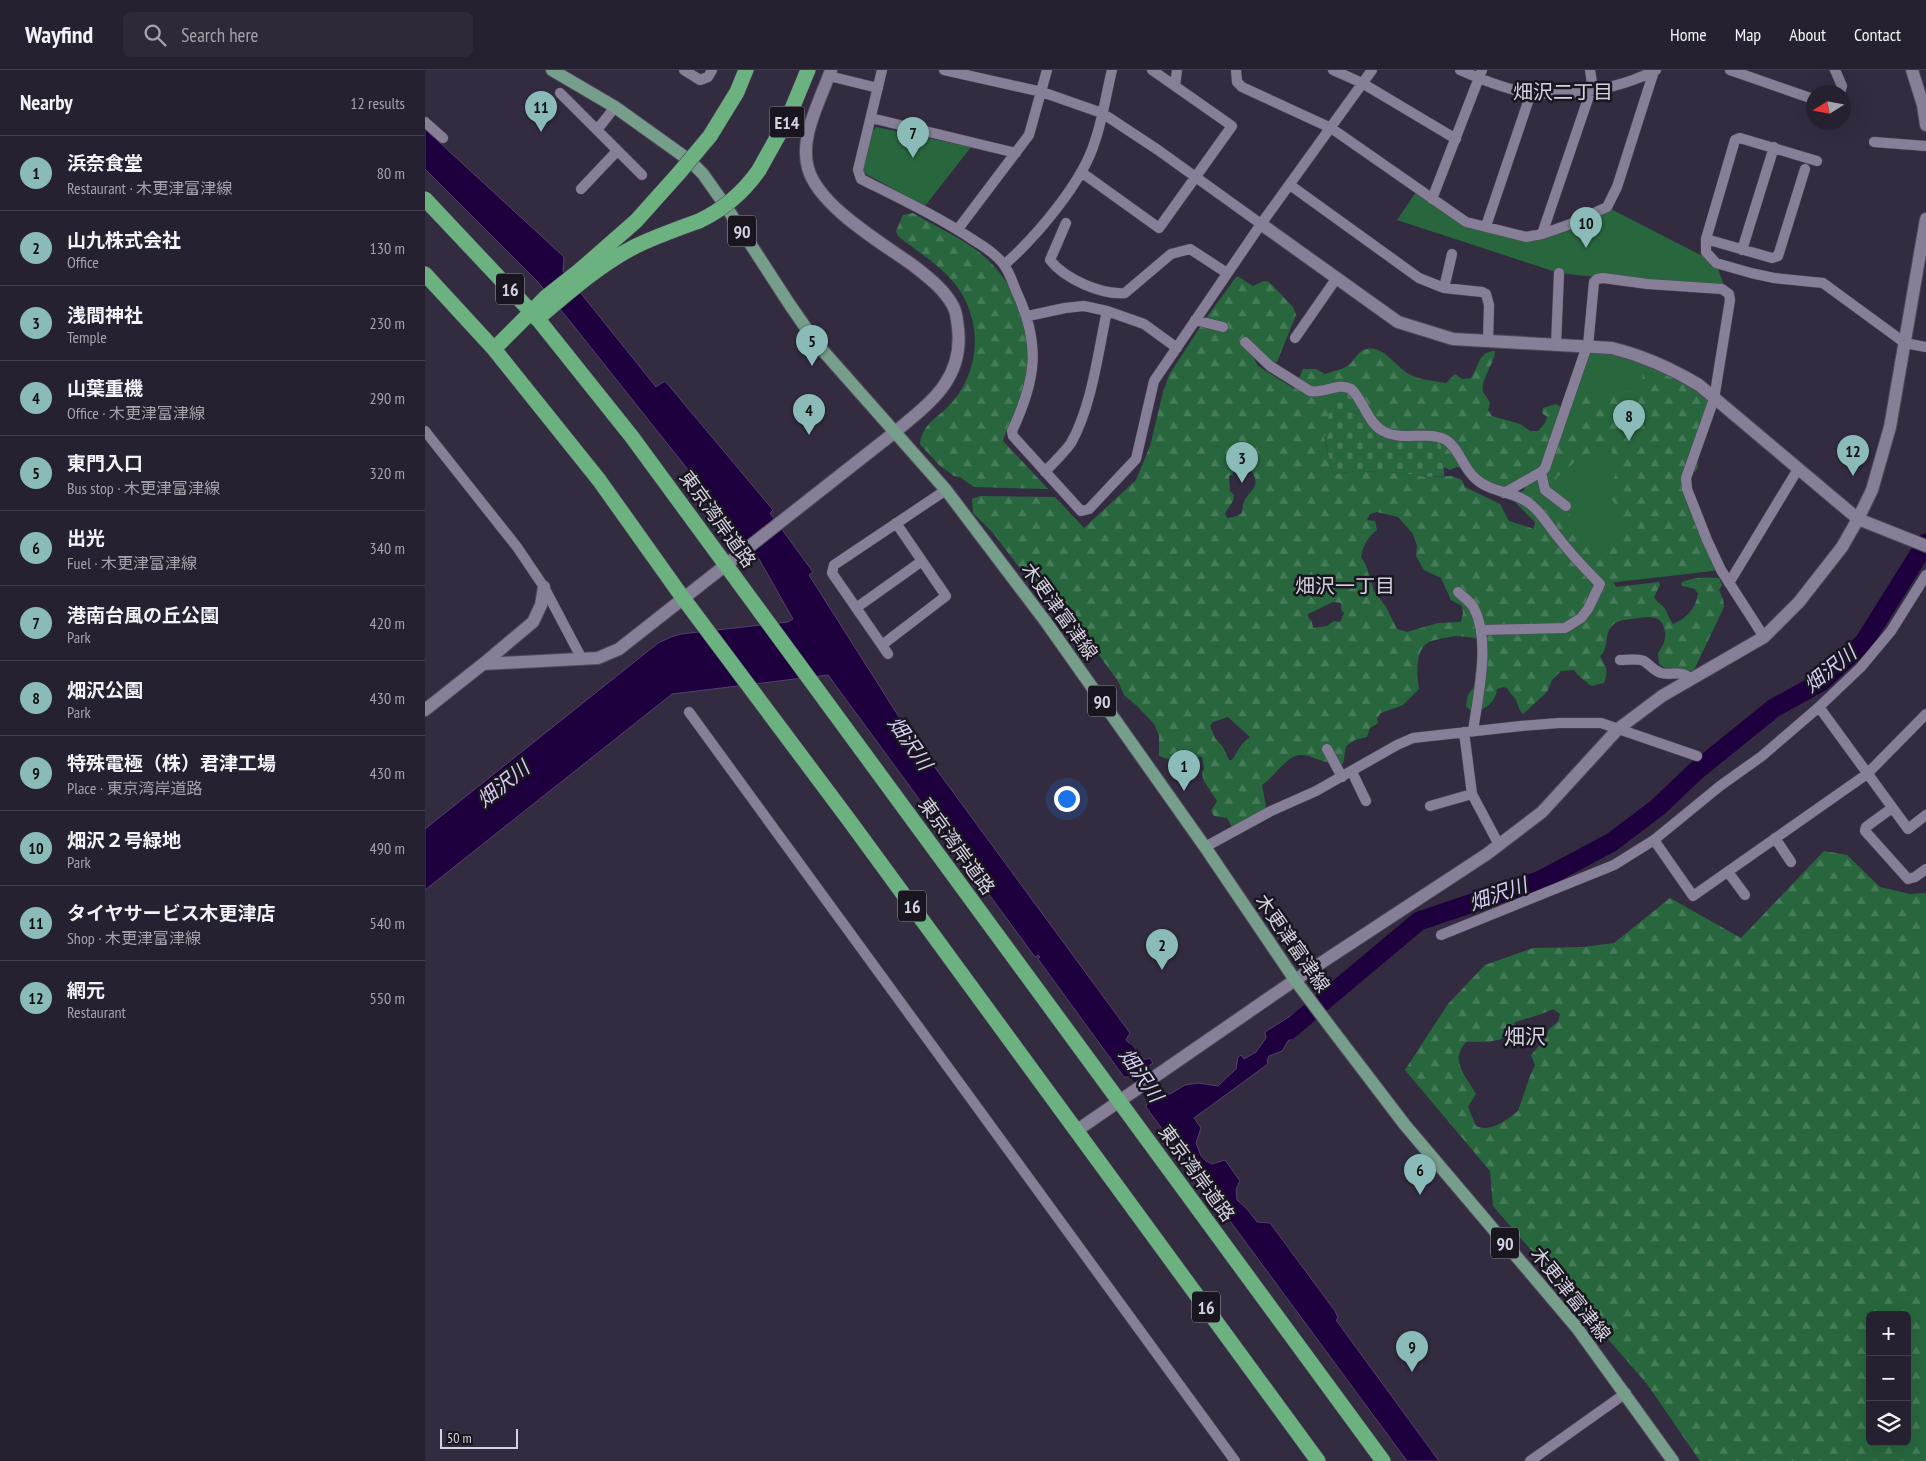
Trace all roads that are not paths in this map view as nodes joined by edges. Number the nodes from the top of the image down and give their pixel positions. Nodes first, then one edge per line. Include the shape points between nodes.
1 (552, 70) edge
2 (684, 70) edge
3 (712, 70) edge
4 (746, 70) edge
5 (808, 70) edge
6 (882, 70) edge
7 (944, 70) edge
8 (1047, 70) edge
9 (1112, 70) edge
10 (1152, 70) edge
11 (1177, 70) edge
12 (1235, 70) edge
13 (1333, 70) edge
14 (1372, 70) edge
15 (1460, 70) edge
16 (1591, 70) edge
17 (1730, 70) edge
18 (1835, 70) edge
19 (1912, 70) edge
20 (1655, 71) edge
21 (830, 73) edge
22 (1481, 74) edge
23 (1362, 83) junction
24 (1842, 85) edge
25 (1175, 86) junction
26 (878, 88) junction
27 (1592, 90) junction
28 (1042, 92) junction
29 (560, 93) dead end
30 (1531, 93) junction
31 (1806, 97) edge
32 (1924, 105) edge
33 (615, 107) junction
34 (1102, 113) junction
35 (871, 118) junction
36 (425, 122) edge
37 (1926, 125) edge
38 (1331, 128) junction
39 (597, 130) junction
40 (443, 138) dead end
41 (1455, 139) junction
42 (1874, 142) dead end
43 (1926, 146) edge
44 (1774, 147) junction
45 (617, 151) junction
46 (1016, 154) junction
47 (1817, 161) dead end
48 (1805, 169) dead end
49 (1081, 172) junction
50 (642, 175) dead end
51 (1196, 178) junction
52 (1290, 185) junction
53 (581, 189) dead end
54 (425, 199) edge
55 (1432, 199) junction
56 (1926, 219) edge
57 (1066, 223) dead end
58 (1261, 224) junction
59 (1485, 226) junction
60 (958, 229) junction
61 (1542, 234) junction
62 (1707, 239) junction
63 (1742, 250) junction
64 (1452, 254) dead end
65 (1004, 264) junction
66 (1559, 272) dead end
67 (1227, 273) junction
68 (425, 274) edge
69 (582, 275) junction
70 (1337, 279) junction
71 (1444, 288) junction
72 (1107, 311) junction
73 (534, 315) junction
74 (1027, 316) junction
75 (1195, 320) junction
76 (1223, 327) dead end
77 (1295, 338) dead end
78 (1488, 341) junction
79 (1245, 342) dead end
80 (1905, 343) junction
81 (1557, 345) junction
82 (1588, 346) junction
83 (1177, 348) junction
84 (1926, 348) edge
85 (494, 349) junction
86 (1714, 399) junction
87 (425, 431) edge
88 (895, 432) junction
89 (1798, 470) junction
90 (1045, 472) junction
91 (1541, 472) junction
92 (946, 490) junction
93 (1504, 493) junction
94 (1567, 506) dead end
95 (1858, 520) junction
96 (896, 524) junction
97 (1926, 546) edge
98 (922, 561) junction
99 (726, 564) junction
100 (1926, 575) edge
101 (1729, 583) junction
102 (544, 587) junction
103 (1458, 592) dead end
104 (683, 598) junction
105 (856, 608) junction
106 (1481, 630) junction
107 (1765, 637) junction
108 (882, 645) junction
109 (888, 654) dead end
110 (583, 659) junction
111 (1620, 660) dead end
112 (483, 664) junction
113 (1692, 679) junction
114 (1819, 707) junction
115 (425, 710) edge
116 (689, 712) dead end
117 (1926, 714) edge
118 (1618, 729) junction
119 (1468, 731) junction
120 (1327, 749) dead end
121 (1697, 756) dead end
122 (1867, 774) junction
123 (1347, 775) junction
124 (1472, 794) junction
125 (1366, 801) dead end
126 (1430, 806) dead end
127 (1892, 808) junction
128 (1926, 815) edge
129 (1775, 838) junction
130 (1654, 840) junction
131 (1499, 845) junction
132 (1205, 847) junction
133 (1791, 862) dead end
134 (1926, 869) edge
135 (1728, 872) junction
136 (1745, 895) dead end
137 (1441, 935) dead end
138 (1295, 980) junction
139 (1124, 1098) junction
140 (1076, 1131) junction
141 (1625, 1393) junction
142 (1235, 1461) edge
143 (1318, 1461) edge
144 (1383, 1461) edge
145 (1530, 1461) edge
146 (1673, 1461) edge

1 - 33 main road, 木更津富津線 / 90
2 - 3 street via 700,80 708,78
4 - 69 highway, bridge via 710,136 636,221
5 - 69 highway, E14, bridge via 789,116 744,190 699,221 632,248
6 - 26 street
7 - 28 street
8 - 28 street
9 - 34 street
10 - 25 street
11 - 25 street
12 - 38 street via 1237,82 1242,87
13 - 23 street
14 - 23 street
15 - 22 street
16 - 27 street
17 - 31 street
18 - 24 street
19 - 32 street
20 - 27 street via 1625,84
20 - 61 street via 1617,187 1607,206
21 - 26 street
21 - 88 street via 806,139 805,154 811,177 834,208 939,287 954,308 957,320 958,355 949,380 924,408
22 - 30 street
22 - 41 street
23 - 38 street
23 - 41 street
25 - 51 street via 1232,126
26 - 35 street
27 - 30 street
27 - 61 street
28 - 34 street
28 - 46 street via 1029,135
29 - 39 street
30 - 59 street
32 - 37 street
33 - 39 street
33 - 88 main road, 木更津富津線 / 90 via 689,160 703,174 817,344
34 - 49 street via 1095,142
34 - 51 street
35 - 46 street
35 - 60 street via 858,170 861,179
36 - 40 street
38 - 52 street
38 - 55 street
39 - 45 street
41 - 55 street
42 - 43 street
44 - 47 street
44 - 62 street via 1739,138 1735,140
44 - 63 street
45 - 50 street
45 - 53 street
46 - 60 street
48 - 63 street via 1778,256 1772,258
49 - 51 street via 1159,228
49 - 65 street via 1036,231
51 - 58 street
52 - 58 street
52 - 71 street via 1419,278
54 - 73 highway, 東京湾岸道路 / 16
55 - 59 street via 1466,222
56 - 80 street
57 - 67 street via 1050,260 1074,280 1086,285 1125,293 1171,254 1190,249
58 - 67 street
58 - 70 street
59 - 61 street via 1526,237
60 - 65 street
62 - 63 street
62 - 80 street via 1706,252 1716,263 1766,276 1823,282
64 - 71 street
65 - 74 street
66 - 81 street
67 - 75 street
68 - 85 highway, 16
69 - 73 highway
70 - 77 street
70 - 78 street via 1399,322 1453,339
71 - 78 street via 1486,294 1489,305
72 - 74 street via 1084,306
72 - 83 street via 1144,324
72 - 90 street via 1078,426 1070,444
73 - 85 highway via 517,335
73 - 99 highway, 東京湾岸道路 / 16 via 628,431
74 - 90 street via 1033,342 1031,377 1012,431 1017,442
75 - 76 street
75 - 83 street
78 - 81 street
79 - 93 street via 1270,366 1310,391 1341,386 1351,389 1372,422 1382,430 1409,437 1439,437 1447,441 1475,479
80 - 84 street
80 - 95 street via 1890,427 1872,490
81 - 82 street
82 - 86 street via 1612,348 1654,361 1699,385
82 - 86 street via 1597,279 1722,289 1729,294 1730,300
82 - 91 street
83 - 90 street via 1154,381 1136,459 1089,509 1079,509
85 - 104 highway, 16 via 572,444
86 - 89 street
86 - 101 street via 1686,478 1687,489 1707,540
87 - 102 street via 517,547
88 - 92 main road, 木更津富津線 / 90
88 - 99 street
89 - 95 street
89 - 101 street
91 - 93 street
91 - 94 street via 1545,490
92 - 96 street
92 - 132 main road, 木更津富津線 / 90 via 1046,622
93 - 106 street via 1532,505 1600,584 1581,618 1565,628
95 - 97 street
95 - 107 street via 1842,547 1799,602
96 - 98 street
96 - 105 street via 832,569 831,573
98 - 105 street
98 - 108 street via 946,597
99 - 104 street
99 - 139 highway, 東京湾岸道路 / 16
100 - 114 street via 1891,632 1861,668
101 - 107 street
102 - 110 street
102 - 112 street via 541,605 533,622
103 - 106 street via 1473,606
104 - 110 street via 619,649 598,658
104 - 140 highway, 16
105 - 108 street
106 - 119 street via 1481,677
107 - 113 street
108 - 109 street
110 - 112 street
111 - 113 street via 1643,660 1659,672 1685,673
112 - 115 street
113 - 118 street via 1661,696
114 - 122 street
114 - 130 street
116 - 142 street
117 - 122 street
118 - 119 street via 1601,723 1559,723
118 - 121 street
118 - 131 street via 1543,812
119 - 123 street via 1413,738
119 - 124 street
120 - 123 street
122 - 127 street
122 - 129 street
123 - 125 street
123 - 132 street
124 - 126 street
124 - 131 street
127 - 128 street via 1908,829
127 - 134 street via 1865,831 1908,879
129 - 133 street
129 - 135 street
130 - 135 street via 1693,896
130 - 137 street via 1614,865
131 - 138 street
132 - 138 main road, 木更津富津線 / 90
135 - 136 street
138 - 139 street
138 - 141 main road, 木更津富津線 / 90 via 1405,1125 1577,1328
139 - 140 street
139 - 144 highway, 東京湾岸道路 / 16
140 - 143 highway, 16
141 - 145 street
141 - 146 main road, 木更津富津線 / 90

